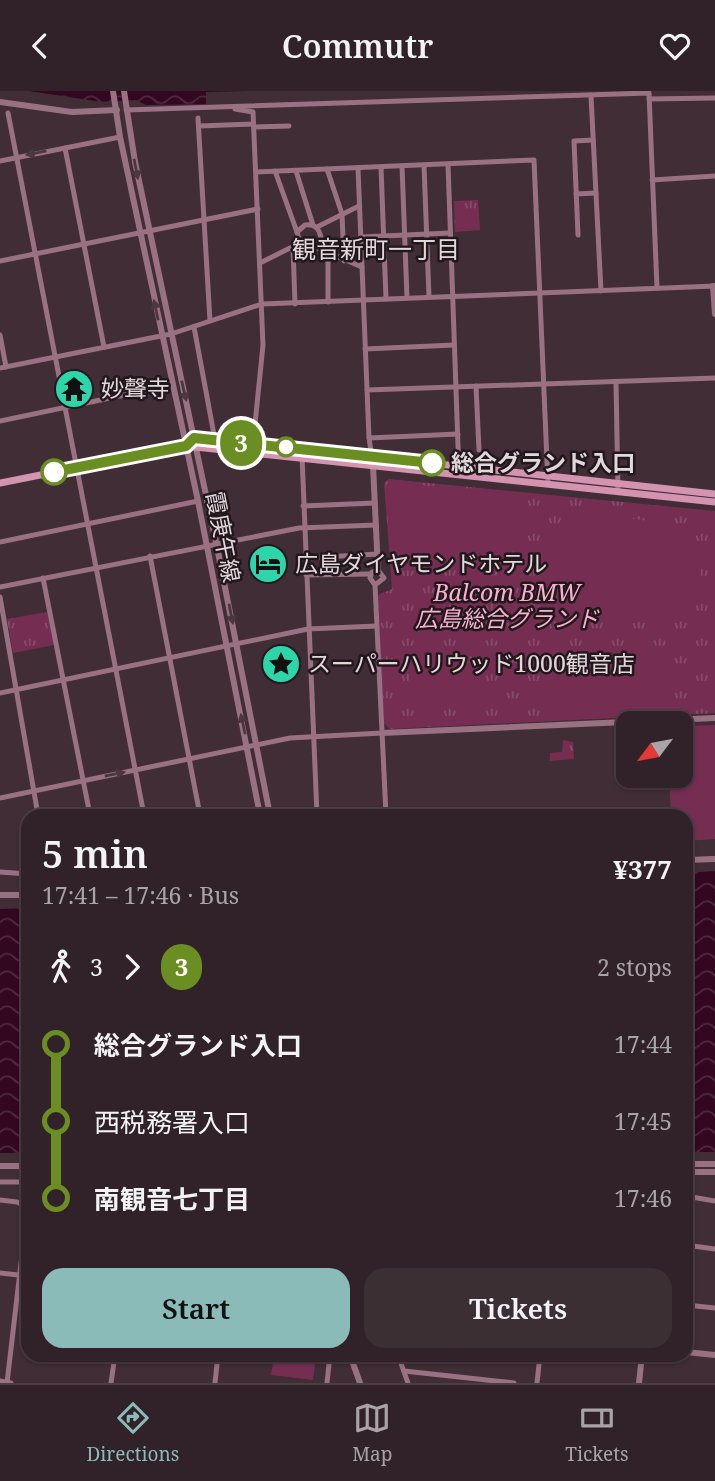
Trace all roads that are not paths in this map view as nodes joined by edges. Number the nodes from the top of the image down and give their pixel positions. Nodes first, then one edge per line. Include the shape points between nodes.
1 (113, 91) edge
2 (124, 91) edge
3 (591, 96) junction
4 (715, 98) edge
5 (649, 99) junction
6 (0, 103) edge
7 (227, 107) junction
8 (116, 110) junction
9 (126, 110) junction
10 (8, 113) dead end
11 (198, 118) dead end
12 (253, 125) junction
13 (199, 126) junction
14 (289, 126) dead end
15 (120, 137) junction
16 (593, 140) junction
17 (65, 148) junction
18 (16, 157) junction
19 (0, 160) edge
20 (448, 164) junction
21 (424, 165) junction
22 (402, 166) junction
23 (381, 167) junction
24 (358, 168) junction
25 (327, 169) junction
26 (275, 171) junction
27 (296, 171) junction
28 (256, 172) junction
29 (715, 177) edge
30 (652, 180) junction
31 (596, 193) junction
32 (576, 194) junction
33 (359, 206) junction
34 (258, 209) junction
35 (342, 214) junction
36 (204, 221) junction
37 (315, 226) junction
38 (149, 232) junction
39 (297, 232) junction
40 (139, 233) junction
41 (450, 233) junction
42 (426, 234) junction
43 (405, 235) junction
44 (578, 235) dead end
45 (384, 236) junction
46 (361, 237) junction
47 (84, 244) junction
48 (296, 245) junction
49 (315, 247) junction
50 (34, 254) junction
51 (328, 254) junction
52 (0, 261) edge
53 (344, 261) junction
54 (260, 263) junction
55 (362, 267) junction
56 (714, 286) edge
57 (657, 288) junction
58 (601, 291) junction
59 (540, 293) junction
60 (429, 297) junction
61 (452, 297) junction
62 (407, 298) junction
63 (386, 299) junction
64 (363, 301) junction
65 (328, 302) junction
66 (261, 304) junction
67 (295, 304) junction
68 (715, 314) edge
69 (210, 321) junction
70 (194, 327) junction
71 (171, 334) junction
72 (0, 335) edge
73 (162, 336) junction
74 (454, 345) junction
75 (104, 347) junction
76 (365, 349) junction
77 (55, 357) junction
78 (3, 368) edge
79 (715, 378) edge
80 (616, 382) junction
81 (545, 384) junction
82 (172, 385) junction
83 (476, 386) junction
84 (456, 387) junction
85 (367, 390) junction
86 (64, 408) junction
87 (0, 421) edge
88 (458, 434) junction
89 (369, 438) junction
90 (215, 440) junction
91 (195, 443) junction
92 (253, 444) junction
93 (186, 446) junction
94 (479, 450) dead end
95 (302, 457) junction
96 (372, 461) junction
97 (77, 467) junction
98 (459, 470) junction
99 (548, 480) junction
100 (0, 484) edge
101 (619, 487) junction
102 (715, 494) edge
103 (198, 501) junction
104 (715, 502) edge
105 (375, 503) junction
106 (303, 506) junction
107 (87, 524) junction
108 (376, 525) junction
109 (304, 527) junction
110 (0, 542) edge
111 (216, 542) junction
112 (206, 544) junction
113 (378, 554) junction
114 (150, 556) junction
115 (305, 558) junction
116 (95, 567) junction
117 (378, 570) junction
118 (370, 574) junction
119 (306, 575) junction
120 (43, 578) junction
121 (375, 585) junction
122 (0, 587) edge
123 (0, 597) edge
124 (377, 626) junction
125 (308, 629) junction
126 (237, 644) junction
127 (227, 646) junction
128 (170, 658) junction
129 (115, 669) junction
130 (62, 681) junction
131 (17, 690) junction
132 (0, 693) edge
133 (715, 718) edge
134 (382, 733) junction
135 (313, 736) junction
136 (257, 745) junction
137 (247, 747) junction
138 (189, 759) junction
139 (135, 770) junction
140 (83, 781) junction
141 (34, 791) junction
142 (0, 798) edge
143 (37, 809) edge
144 (89, 809) edge
145 (143, 809) edge
146 (199, 809) edge
147 (259, 809) edge
148 (269, 809) edge
149 (317, 809) edge
150 (386, 809) edge
151 (715, 859) edge
152 (693, 860) edge
153 (0, 872) edge
154 (21, 874) edge
155 (0, 895) edge
156 (21, 895) edge
157 (693, 1164) edge
158 (715, 1164) edge
159 (0, 1166) edge
160 (21, 1166) edge
161 (693, 1172) edge
162 (715, 1172) edge
163 (0, 1182) edge
164 (21, 1182) edge
165 (693, 1197) edge
166 (0, 1200) edge
167 (715, 1201) edge
168 (21, 1206) edge
169 (693, 1246) edge
170 (715, 1249) edge
171 (21, 1266) edge
172 (0, 1273) edge
173 (20, 1275) junction
174 (693, 1305) edge
175 (715, 1308) edge
176 (693, 1353) edge
177 (715, 1355) edge
178 (113, 1362) edge
179 (217, 1362) edge
180 (329, 1362) edge
181 (352, 1362) edge
182 (401, 1362) edge
183 (539, 1362) edge
184 (641, 1362) edge
185 (404, 1371) junction
186 (0, 1381) edge
187 (8, 1383) edge
188 (111, 1383) edge
189 (215, 1383) edge
190 (327, 1383) edge
191 (360, 1383) edge
192 (408, 1383) edge
193 (514, 1383) edge
194 (537, 1383) edge
195 (639, 1383) edge

1 - 8 street, 霞庚午線
2 - 9 street
3 - 5 street via 649,93
3 - 7 street
3 - 16 street
4 - 5 street
5 - 30 street
6 - 8 street via 72,112
7 - 9 street
7 - 12 street via 253,112
8 - 9 street
8 - 15 street, 霞庚午線
9 -> 38 street
10 - 18 street
11 - 13 street
12 - 13 street
12 - 14 street
12 - 28 street
13 - 36 street
15 - 17 street
15 - 40 street, 霞庚午線
16 - 31 street
16 - 32 street via 574,141
17 -> 18 street
17 - 47 street
18 - 19 street
18 - 50 street
20 - 21 street
20 - 41 street
20 - 59 street via 534,160
21 - 22 street
21 - 42 street
22 - 23 street
22 - 43 street
23 - 24 street
23 - 45 street
24 - 25 street
24 - 33 street
25 - 27 street
25 - 35 street
26 - 27 street
26 - 28 street
26 - 39 street
27 - 37 street
28 - 34 street
29 - 30 street
30 - 57 street
31 - 32 street
31 - 58 street
32 - 44 street
33 - 35 street
33 - 46 street
34 - 36 street
34 - 54 street
35 - 37 street
35 - 53 street
36 - 38 street
36 - 69 street
37 - 39 street via 305,225
37 - 49 street via 321,237
38 - 40 street
38 - 71 street
39 - 48 street
40 - 47 street
73 -> 40 street, 霞庚午線
41 - 42 street
41 - 61 street
42 - 43 street
42 - 60 street
43 - 45 street
43 - 62 street
45 - 46 street
45 - 63 street
46 - 55 street
47 - 50 street
47 - 75 street
48 - 49 street
48 - 54 street
48 - 67 street
49 - 51 street
50 - 52 street
50 - 77 street
51 - 53 street
51 - 65 street
53 - 55 street
54 - 66 street
55 - 64 street
56 - 57 street
56 - 68 street
57 - 58 street
58 - 59 street
59 - 61 street
59 - 81 street
60 - 61 street
60 - 62 street
61 - 74 street
62 - 63 street
63 - 64 street
64 - 65 street
64 - 76 street
65 - 67 street
66 - 67 street
66 - 69 street
66 - 92 street via 263,345
69 - 70 street
70 - 71 street
70 - 90 street
71 - 73 street
71 -> 91 street
72 - 78 street
73 - 75 street
73 - 82 street, 霞庚午線
74 - 76 street
74 - 84 street
75 - 77 street
76 - 85 street
77 - 78 street
77 - 86 street
79 - 80 street
80 - 81 street
80 - 101 street
81 - 83 street
81 - 99 street
82 - 86 street
82 - 93 street, 霞庚午線
83 - 84 street
83 - 94 street
84 - 85 street
84 - 88 street
85 - 89 street
86 - 87 street
86 - 97 street
88 - 89 street
88 - 98 street
89 - 96 street
90 - 91 main road
90 - 92 main road
91 - 93 main road
91 - 95 main road
91 - 111 street
92 - 96 main road
93 - 97 main road
93 - 103 street, 霞庚午線
95 - 96 main road
95 - 106 street
96 - 98 main road
96 - 105 street
97 - 100 main road
97 - 107 street
98 - 99 main road
99 - 101 main road
101 - 102 main road
101 - 104 main road
103 - 107 street
103 - 112 street, 霞庚午線
105 - 106 street
105 - 108 street
106 - 109 street
107 - 110 street
107 - 116 street
108 - 109 street
108 - 113 street
109 - 111 street
109 - 115 street
111 - 112 street
111 -> 126 street
112 - 114 street
112 - 127 street, 霞庚午線
113 - 115 street
113 - 117 street
114 - 116 street
114 - 128 street
115 - 119 street
116 - 120 street
116 - 129 street
117 - 118 street
117 - 121 street via 384,579
118 - 119 street
118 - 121 street
119 - 125 street
120 - 122 street
120 - 130 street
121 - 124 street
123 - 131 street
124 - 125 street
124 - 134 street
125 - 126 street
125 - 135 street
126 - 127 street
126 - 136 street
127 - 128 street
137 -> 127 street, 霞庚午線
128 - 129 street
128 - 138 street
129 - 130 street
129 - 139 street
130 - 131 street
130 - 140 street
131 - 132 street
131 - 141 street
133 - 134 street
134 - 135 street
134 - 150 street
135 - 136 street
135 - 149 street
136 - 137 street
136 - 148 street
137 - 138 street
137 - 147 street, 霞庚午線
138 - 139 street
138 - 146 street
140 -> 139 street
139 - 145 street
140 - 141 street
140 - 144 street
141 - 142 street
141 - 143 street
151 - 152 street
153 - 154 street
155 - 156 street
157 - 158 street
159 - 160 street
161 - 162 street
163 - 164 street
165 - 167 street
166 - 168 street
169 - 170 street
171 - 173 street
172 - 173 street
173 - 187 street
174 - 175 street
176 - 177 street
178 - 188 street
179 - 189 street
180 - 190 street
181 - 191 street
182 - 185 street
183 - 194 street
184 - 195 street
185 - 192 street
185 - 193 street
186 - 187 street

